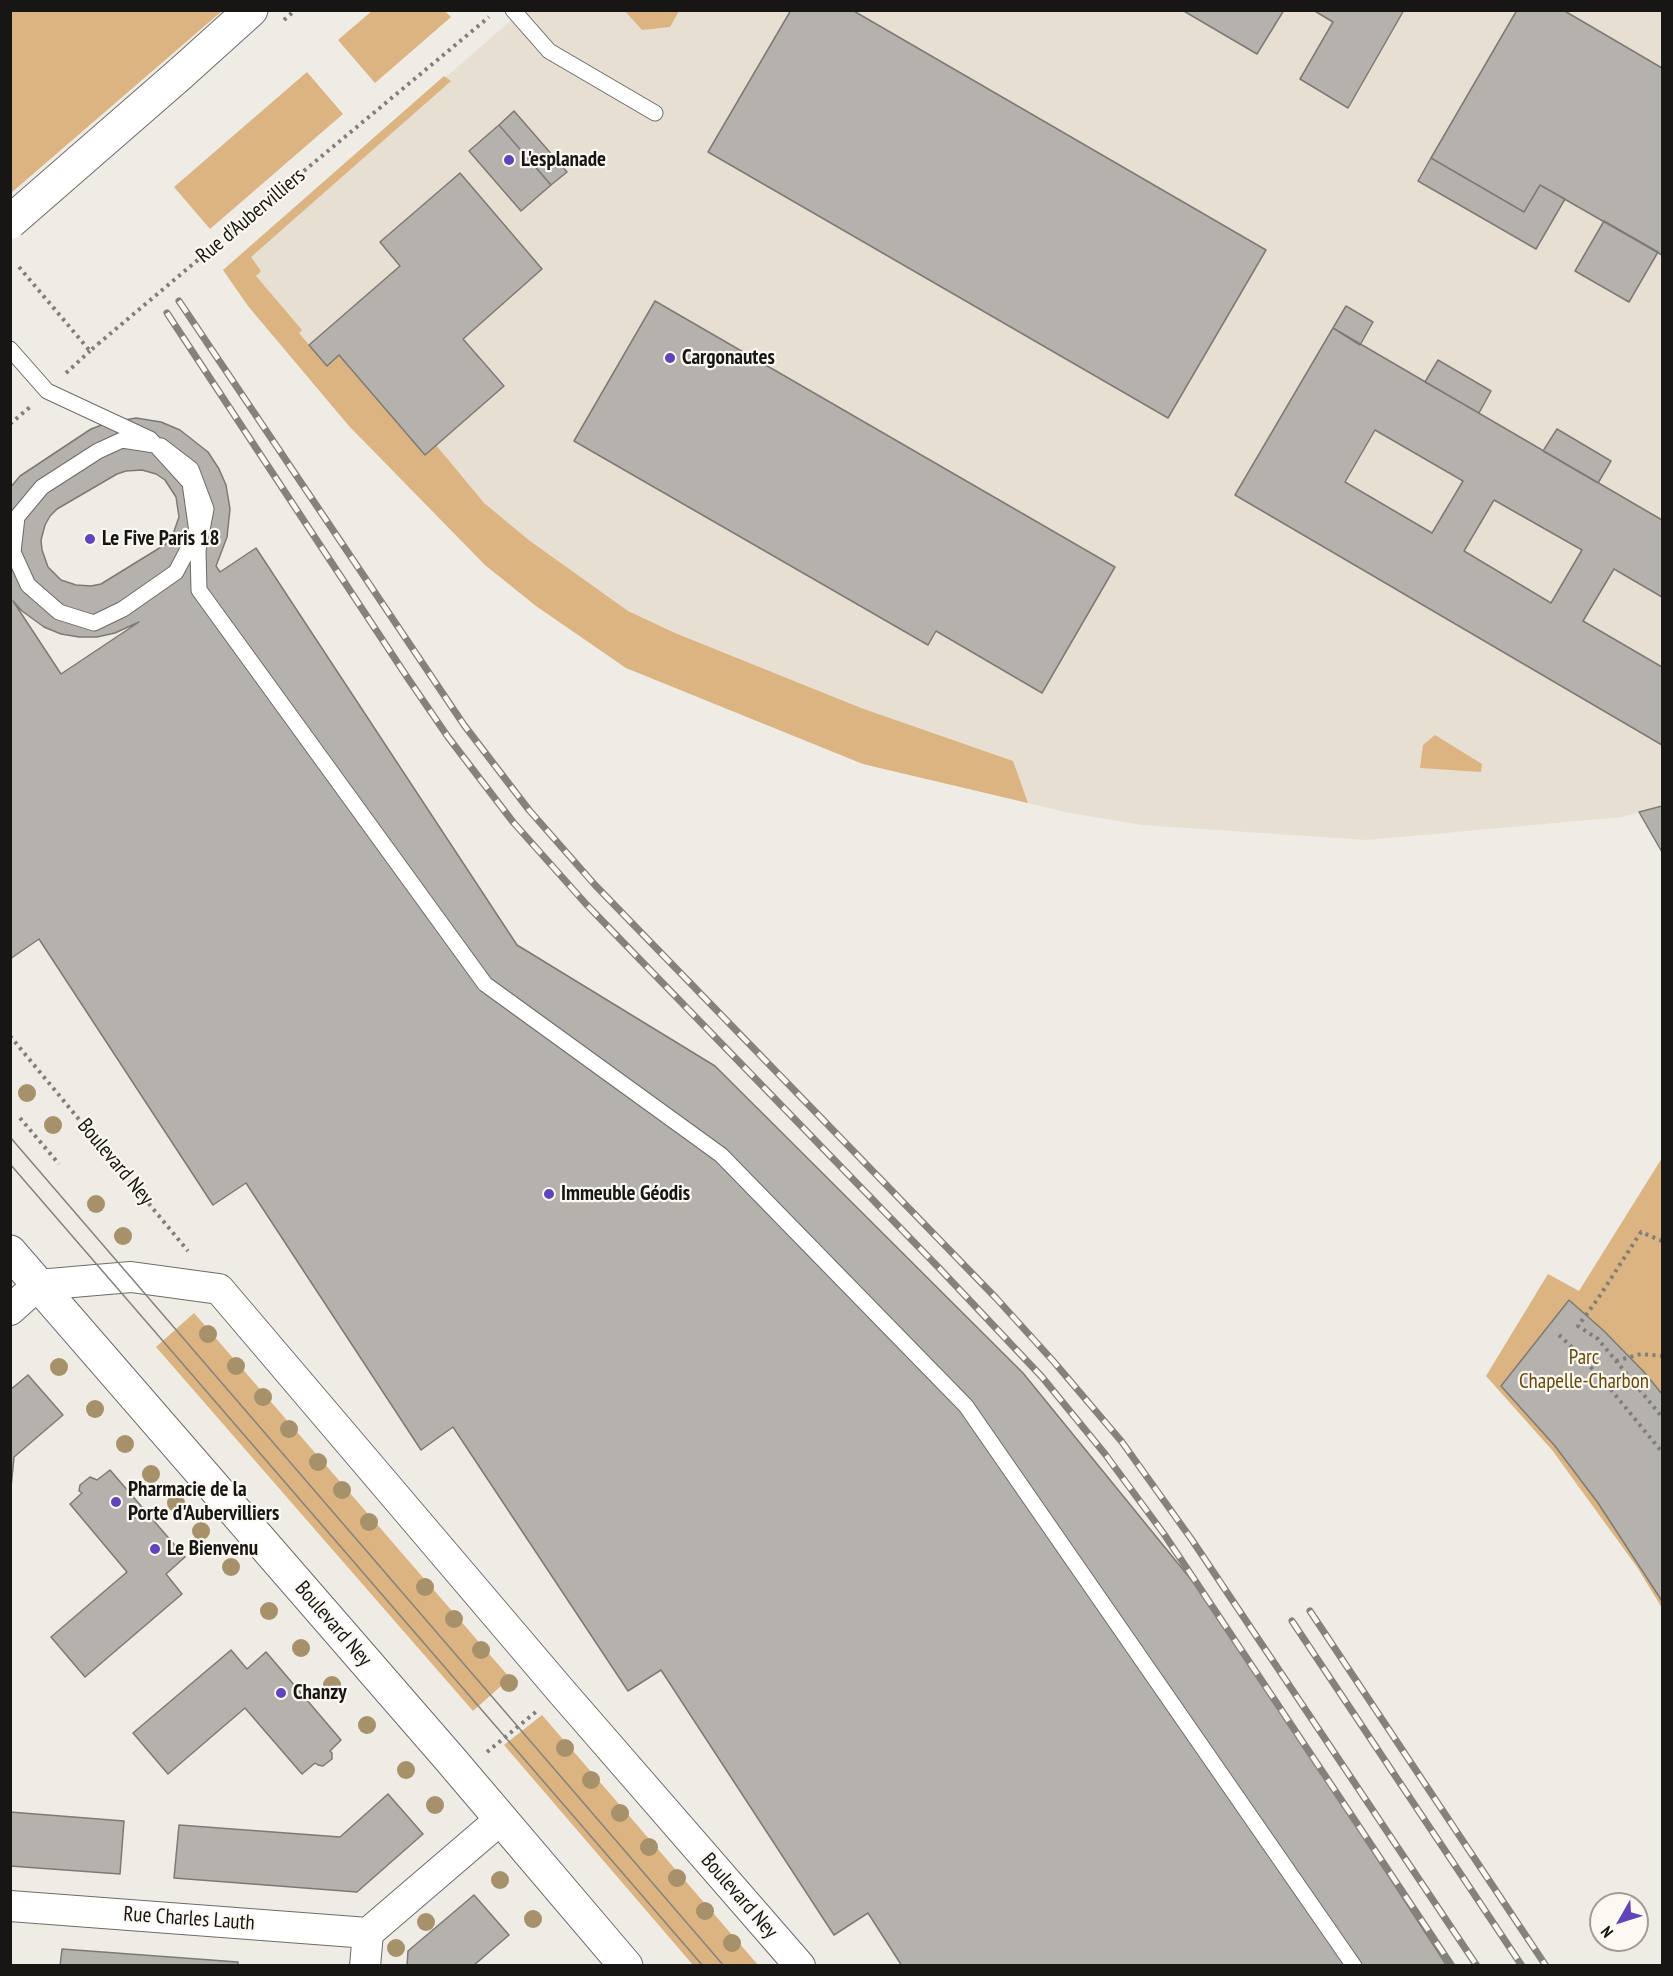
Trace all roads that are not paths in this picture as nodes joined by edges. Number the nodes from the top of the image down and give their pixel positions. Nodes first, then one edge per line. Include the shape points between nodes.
1 (251, 10) edge
2 (513, 10) edge
3 (655, 113) dead end
4 (10, 222) edge
5 (10, 350) edge
6 (10, 1252) edge
7 (39, 1286) junction
8 (10, 1310) edge
9 (501, 1819) junction
10 (10, 1906) edge
11 (368, 1933) junction
12 (365, 1965) edge
13 (626, 1965) edge
14 (800, 1965) edge
15 (1354, 1965) edge

1 - 4 main road, bridge
2 - 3 lane via 549,51
5 - 15 lane via 47,391 150,439 156,446 190,483 197,532 176,572 123,609 94,622 59,612 28,585 13,552 17,517 42,487 122,440 152,445 161,446 191,469 206,509 198,550 199,590 485,984 721,1155 966,1406
6 - 7 main road, Boulevard Ney
7 - 8 street
7 - 9 main road, Boulevard Ney
7 - 14 street, Boulevard Ney via 131,1277 219,1289
9 - 11 street
9 - 13 main road, Boulevard Ney
10 - 11 street, Rue Charles Lauth
11 - 12 street

